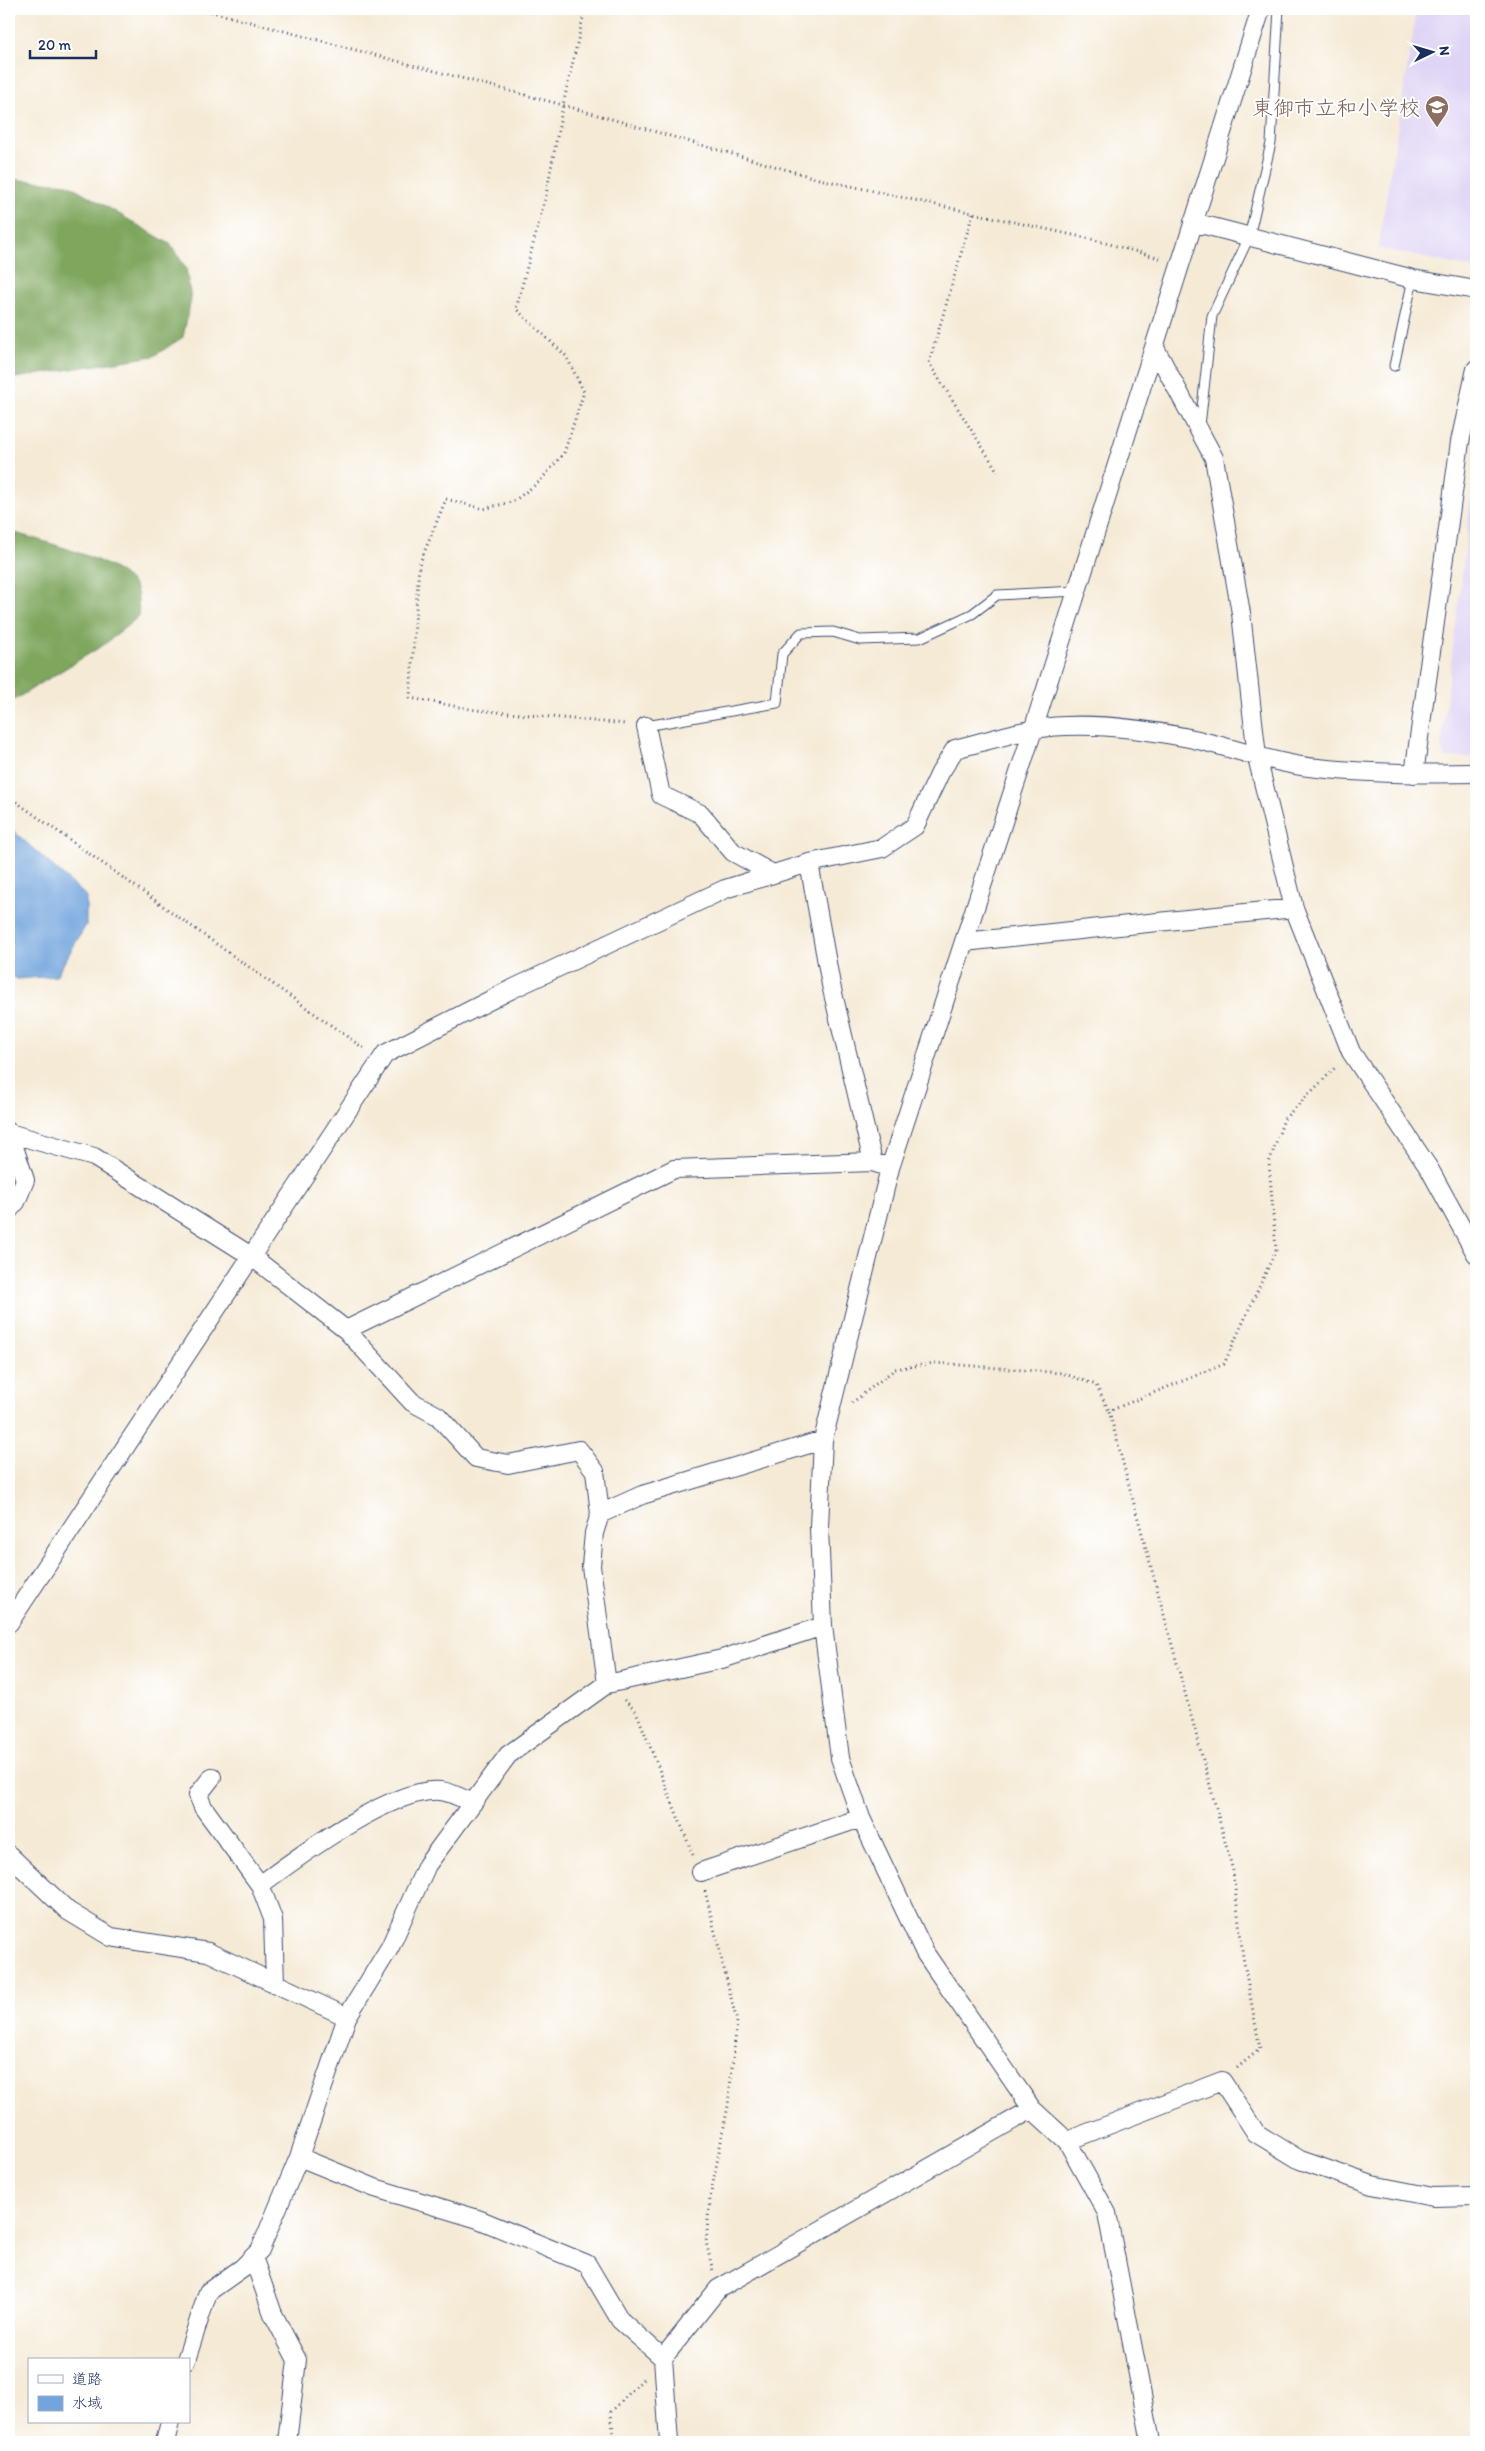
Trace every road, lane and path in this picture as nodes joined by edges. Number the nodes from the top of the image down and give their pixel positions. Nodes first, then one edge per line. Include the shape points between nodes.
1 (201, 9) edge
2 (585, 9) edge
3 (1260, 9) edge
4 (1280, 9) edge
5 (563, 105) junction
6 (973, 213) junction
7 (1193, 222) junction
8 (1249, 237) junction
9 (1181, 264) junction
10 (1413, 279) junction
11 (1476, 290) edge
12 (1155, 348) junction
13 (1394, 366) dead end
14 (1476, 369) edge
15 (1199, 431) junction
16 (998, 472) dead end
17 (1078, 590) junction
18 (646, 726) junction
19 (1033, 730) junction
20 (1257, 757) junction
21 (1476, 773) edge
22 (1414, 774) junction
23 (12, 799) dead end
24 (809, 863) junction
25 (771, 874) junction
26 (1294, 908) junction
27 (964, 942) junction
28 (1352, 1052) junction
29 (380, 1060) junction
30 (9, 1133) edge
31 (873, 1162) junction
32 (890, 1168) junction
33 (9, 1210) edge
34 (1476, 1254) edge
35 (251, 1256) junction
36 (346, 1330) junction
37 (1110, 1411) junction
38 (829, 1417) junction
39 (823, 1440) junction
40 (600, 1514) junction
41 (9, 1623) edge
42 (823, 1626) junction
43 (607, 1684) junction
44 (212, 1777) dead end
45 (473, 1802) junction
46 (861, 1818) junction
47 (9, 1855) edge
48 (701, 1872) junction
49 (260, 1885) junction
50 (275, 1984) junction
51 (347, 2016) junction
52 (1222, 2081) junction
53 (1032, 2109) junction
54 (1067, 2141) junction
55 (299, 2157) junction
56 (1476, 2196) edge
57 (252, 2258) junction
58 (718, 2290) junction
59 (187, 2358) edge
60 (663, 2358) junction
61 (170, 2424) edge
62 (165, 2442) edge
63 (287, 2442) edge
64 (614, 2442) edge
65 (669, 2442) edge
66 (1151, 2442) edge

1 - 5 path
2 - 5 path
3 - 7 street
4 - 8 lane via 1271,143
5 - 6 path via 819,179
5 - 18 path via 546,196 516,309 566,356 584,392 564,453 539,482 514,501 484,510 446,499 419,565 410,698 476,710
6 - 9 path via 1091,239
6 - 16 path via 929,363
7 - 8 street
7 - 9 street
8 - 10 street
8 - 15 lane via 1212,316
9 - 12 street
10 - 11 street
10 - 13 lane
12 - 15 street
12 - 17 street
14 - 22 street via 1460,442
15 - 20 street via 1214,458 1241,613
17 - 18 lane via 997,596 972,614 920,638 860,640 833,632 801,633 782,654 777,703
17 - 19 street
18 - 25 street via 661,795 701,814 733,852
19 - 20 street via 1065,726 1112,727 1190,738
19 - 24 street via 955,749 914,826 882,848
19 - 27 street
20 - 22 street via 1317,768
20 - 26 street
21 - 22 street
23 - 29 path
24 - 25 street
24 - 31 street via 831,985
25 - 29 street via 726,889 510,990 385,1054
26 - 27 street
26 - 28 street
27 - 32 street
28 - 34 street via 1430,1170
28 - 37 path via 1284,1119 1269,1163 1276,1250 1224,1364
29 - 35 street
30 - 33 street via 25,1180
30 - 35 street via 94,1157
31 - 32 street
31 - 36 street via 674,1169
32 - 38 street
35 - 36 street
35 - 41 street
36 - 40 street via 412,1402 438,1416 476,1458 508,1464 579,1450 596,1471
37 - 38 path via 1096,1385 1062,1373 935,1363 895,1369
37 - 52 path via 1234,1871 1243,1956 1260,2049
38 - 39 street
39 - 40 street via 642,1495
39 - 42 street via 820,1527
40 - 43 street via 594,1533 591,1566
42 - 43 street via 722,1659
42 - 46 street via 840,1758
43 - 45 street via 508,1755
43 - 48 path via 636,1711 678,1822
44 - 49 street via 198,1795 203,1808
45 - 49 street via 441,1791 415,1793 318,1842
45 - 51 street via 427,1865 390,1947
46 - 48 street
46 - 53 street via 925,1953
47 - 50 street via 68,1911 111,1938 208,1952
48 - 58 path via 737,2022 728,2106 710,2198 706,2242
49 - 50 street via 273,1919
50 - 51 street
51 - 55 street
52 - 54 street
52 - 56 street via 1256,2133 1300,2160 1372,2185 1433,2197
53 - 54 street
53 - 58 street
54 - 66 street via 1107,2213
55 - 57 street via 260,2250
55 - 60 street via 375,2188 478,2219 587,2264 620,2320
57 - 59 street via 208,2292
57 - 63 street via 273,2314 297,2360
58 - 60 street
60 - 64 path via 611,2412
60 - 65 street
61 - 62 street

